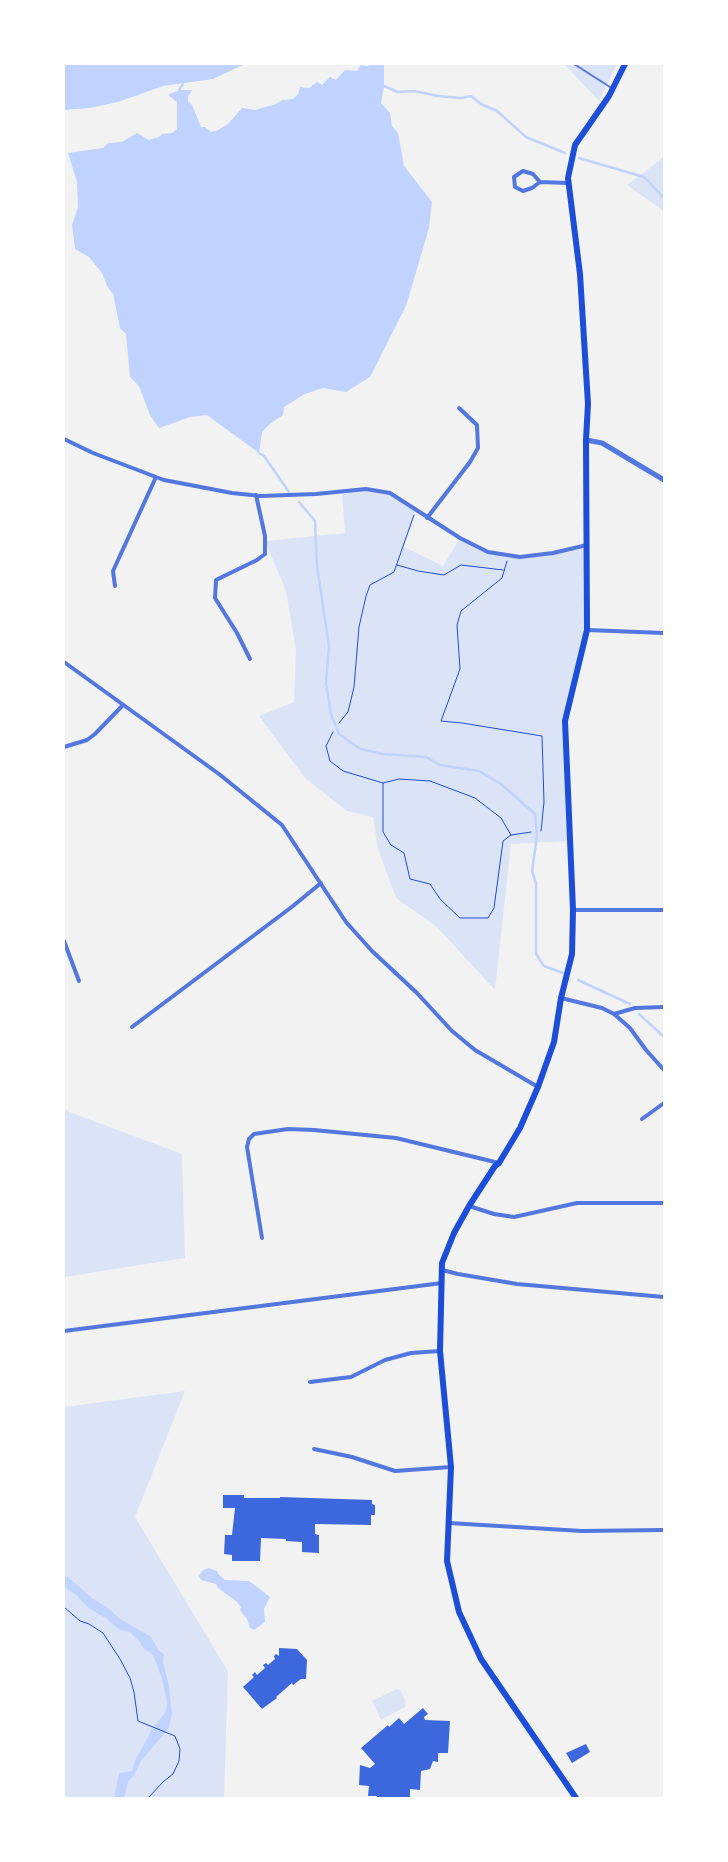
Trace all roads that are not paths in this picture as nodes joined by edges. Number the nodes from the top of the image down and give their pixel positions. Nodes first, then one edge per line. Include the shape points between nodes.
1 (574, 64) edge
2 (625, 64) edge
3 (612, 88) junction
4 (540, 182) junction
5 (568, 183) junction
6 (459, 408) dead end
7 (64, 439) edge
8 (586, 440) junction
9 (156, 477) junction
10 (664, 480) edge
11 (256, 496) junction
12 (427, 518) junction
13 (587, 545) junction
14 (115, 586) dead end
15 (587, 630) junction
16 (664, 633) edge
17 (250, 659) dead end
18 (64, 662) edge
19 (123, 705) junction
20 (64, 747) edge
21 (321, 883) junction
22 (573, 910) junction
23 (664, 910) edge
24 (64, 941) edge
25 (66, 954) edge
26 (79, 981) dead end
27 (561, 998) junction
28 (664, 1007) edge
29 (614, 1014) junction
30 (132, 1027) dead end
31 (664, 1070) edge
32 (538, 1087) junction
33 (664, 1103) edge
34 (642, 1119) dead end
35 (499, 1163) junction
36 (664, 1203) edge
37 (470, 1206) junction
38 (262, 1238) dead end
39 (442, 1270) junction
40 (442, 1283) junction
41 (664, 1297) edge
42 (64, 1331) edge
43 (440, 1351) junction
44 (310, 1382) dead end
45 (314, 1449) dead end
46 (451, 1467) junction
47 (449, 1523) junction
48 (664, 1530) edge
49 (576, 1798) edge

1 - 3 lane
2 - 3 main road
3 - 5 main road via 575,145
4 - 4 street via 523,191 515,186 514,177 524,171 533,174
4 - 5 street
5 - 8 main road via 580,274 588,404
6 - 12 street via 477,425 478,448
7 - 9 street
8 - 10 street via 602,443
8 - 13 main road
9 - 11 street
9 - 14 street via 113,571
11 - 12 street via 366,489 390,492
11 - 17 street via 265,554 216,580 214,598
12 - 13 street via 488,552 520,557
13 - 15 main road
15 - 16 street
15 - 22 main road via 565,721
18 - 19 street
19 - 20 street via 87,740
19 - 21 street via 219,774 282,825
21 - 30 street
21 - 32 street via 346,922 452,1031 475,1050
22 - 23 street
22 - 27 main road via 572,954
24 - 25 street
25 - 26 street
27 - 29 street
27 - 32 main road via 554,1042
28 - 29 street via 635,1008
29 - 31 street
32 - 35 main road via 520,1128
33 - 34 street
35 - 37 main road
35 - 38 street via 396,1138 305,1129 254,1134 247,1147
36 - 37 street via 577,1203 514,1217
37 - 39 main road via 454,1233
39 - 40 main road
39 - 41 street via 517,1284
40 - 42 street
40 - 43 main road
43 - 44 street via 411,1353 385,1360 351,1377
43 - 46 main road
45 - 46 street via 395,1471
46 - 47 main road
47 - 48 street via 582,1531
47 - 49 main road via 447,1561 459,1612 481,1659

